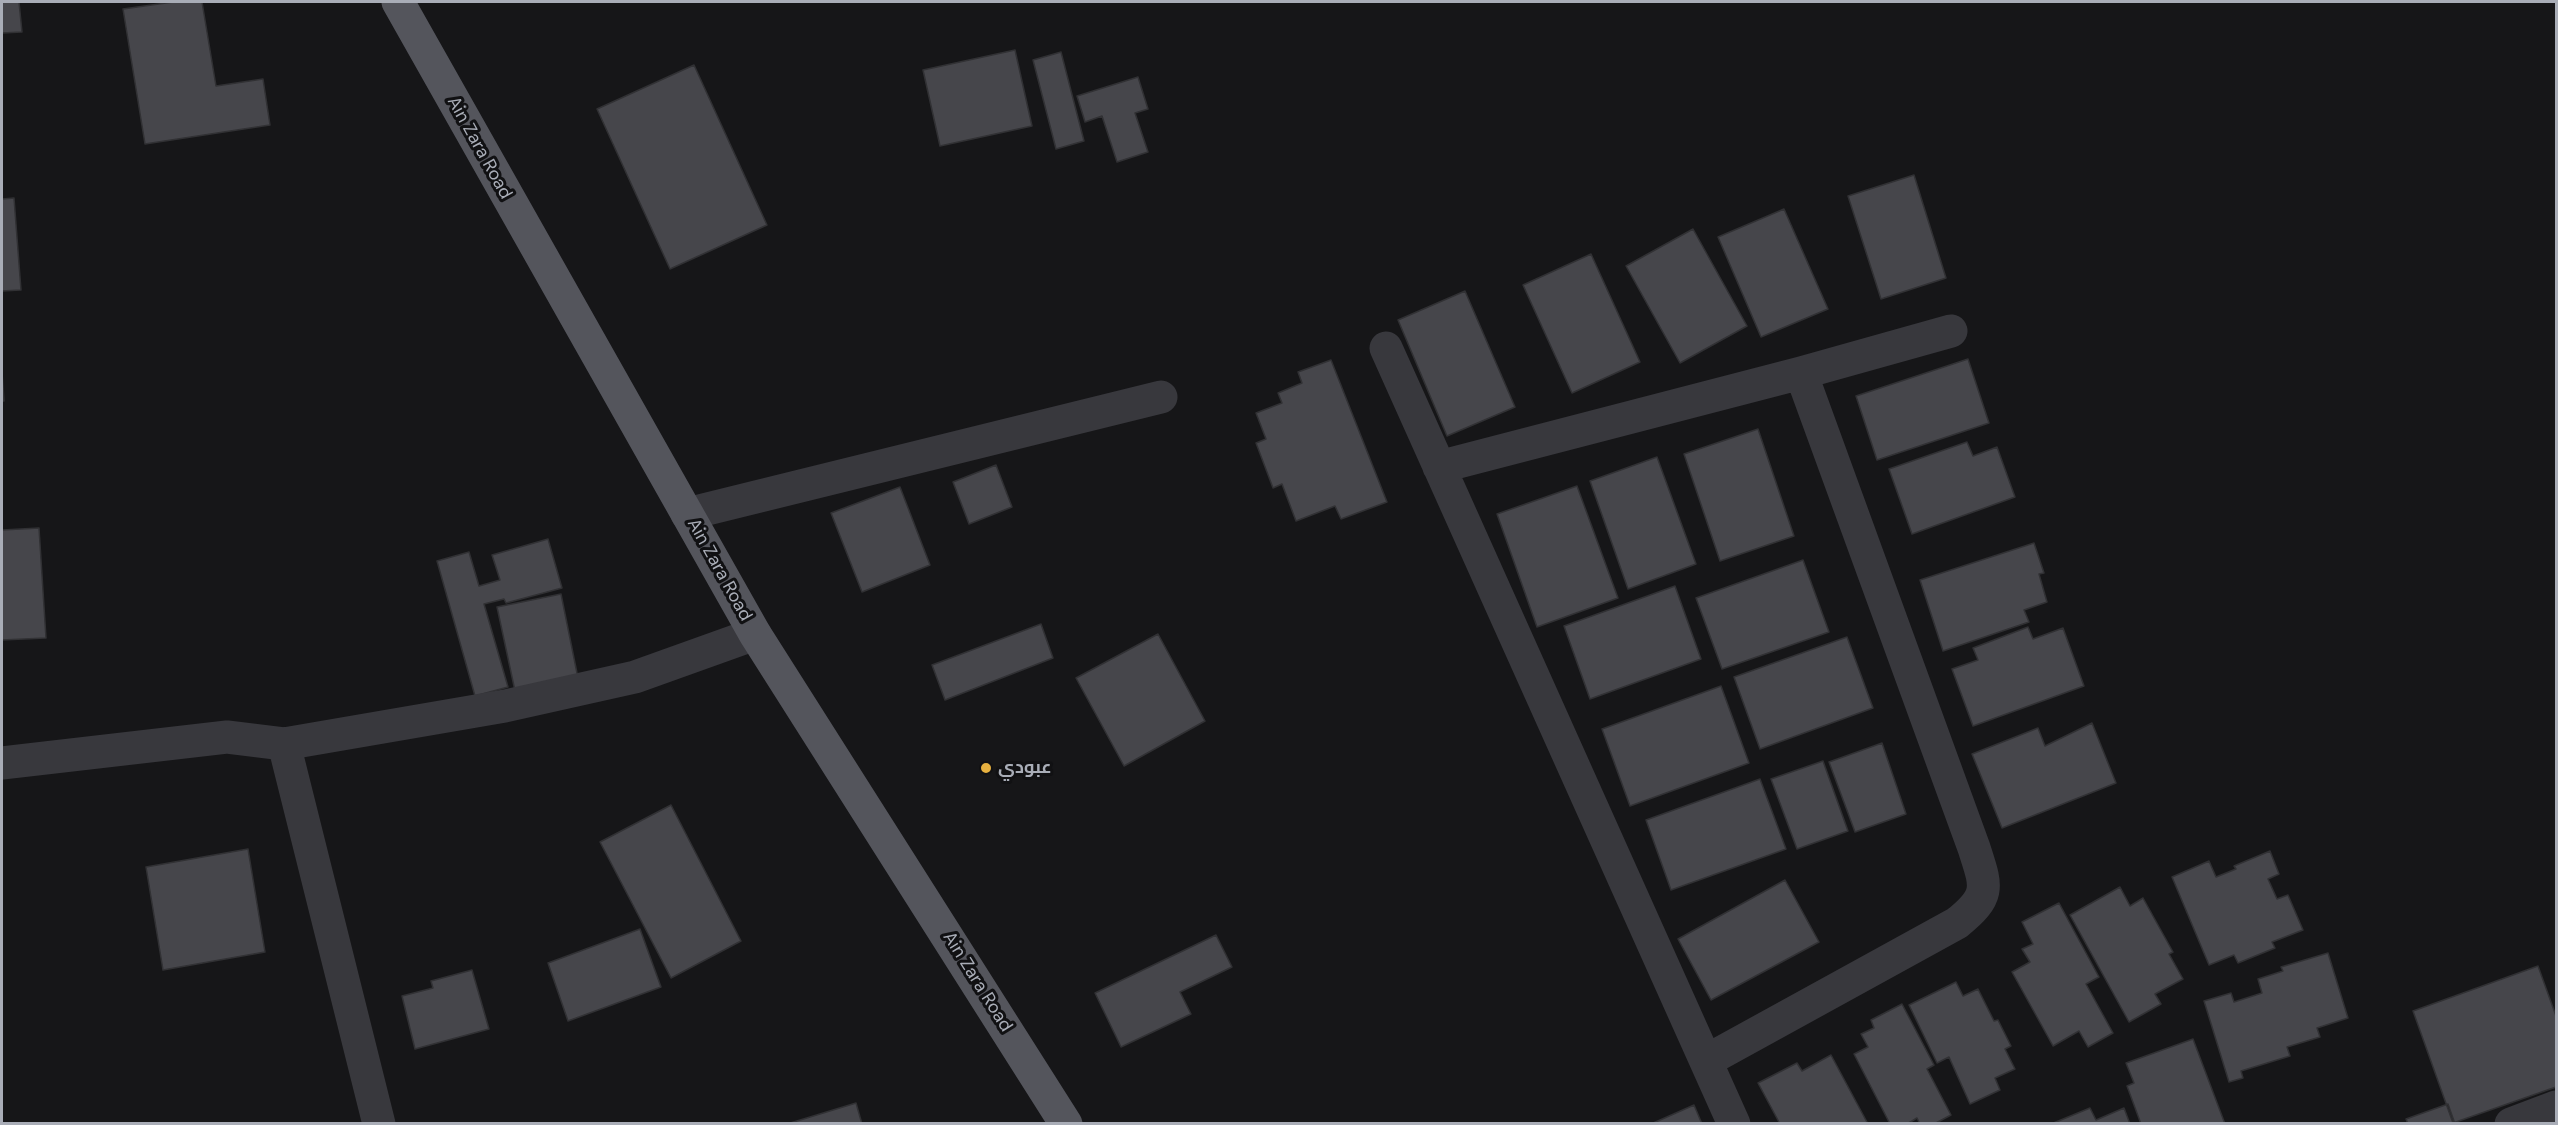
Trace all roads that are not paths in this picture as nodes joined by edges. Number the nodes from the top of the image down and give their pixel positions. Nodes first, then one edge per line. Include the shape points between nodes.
1 (398, 2) edge
2 (1951, 331) dead end
3 (1386, 348) dead end
4 (1801, 373) junction
5 (1161, 397) dead end
6 (1439, 467) junction
7 (687, 514) junction
8 (755, 634) junction
9 (284, 744) junction
10 (2, 762) edge
11 (1706, 1061) junction
12 (2556, 1107) edge
13 (379, 1124) edge
14 (1066, 1124) edge
15 (1734, 1124) edge
16 (2511, 1124) edge

1 - 7 main road, Ain Zara Road
2 - 4 street
3 - 6 street
4 - 6 street
4 - 11 street via 1974,848 1983,879 1983,895 1976,908 1958,923
5 - 7 street
6 - 11 street
7 - 8 main road, Ain Zara Road
8 - 9 street via 635,677 505,706
8 - 14 main road, Ain Zara Road
9 - 10 street via 227,737
9 - 13 street
11 - 15 street
12 - 16 street

